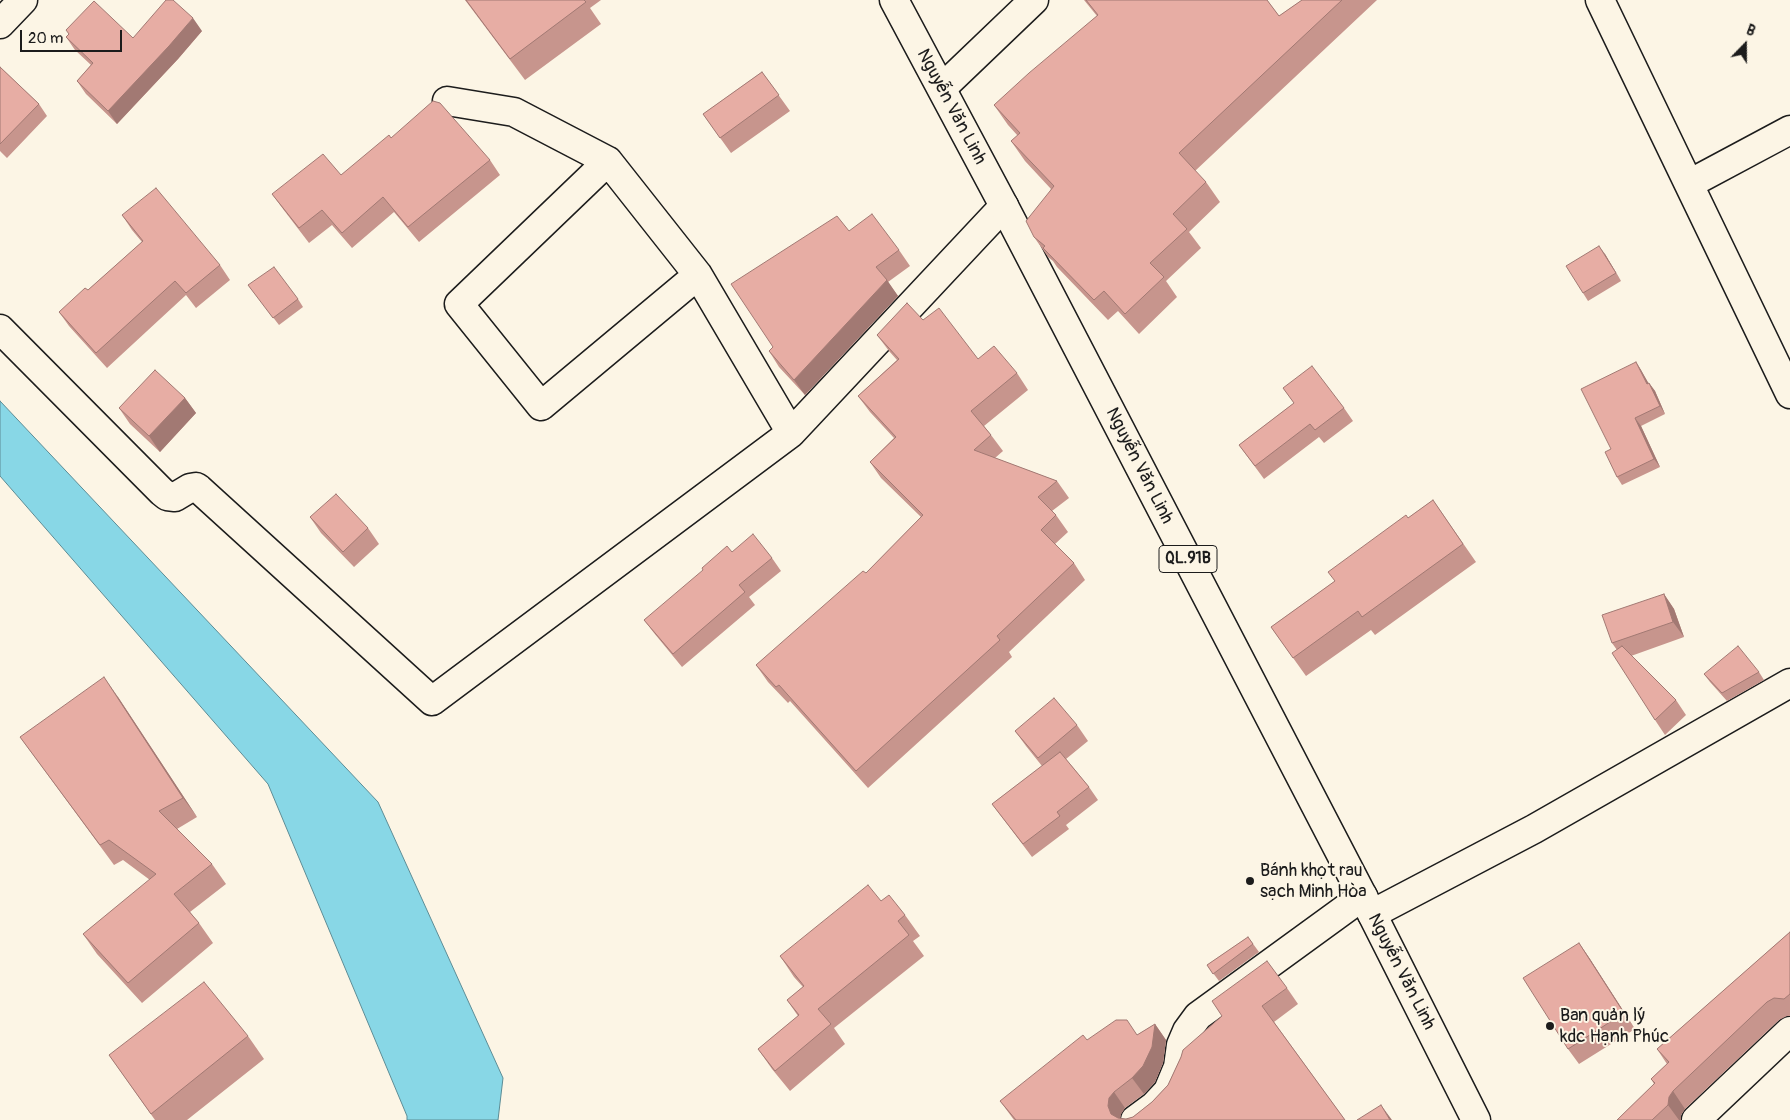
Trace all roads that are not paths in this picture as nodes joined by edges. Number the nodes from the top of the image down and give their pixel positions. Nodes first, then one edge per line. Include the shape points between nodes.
1 (23, 0) edge
2 (894, 0) edge
3 (1034, 0) edge
4 (1600, 0) edge
5 (0, 24) edge
6 (942, 88) junction
7 (447, 101) dead end
8 (1790, 130) edge
9 (608, 161) junction
10 (1688, 184) junction
11 (1004, 206) junction
12 (698, 276) junction
13 (0, 329) edge
14 (1790, 394) edge
15 (791, 433) junction
16 (1790, 683) edge
17 (1367, 905) junction
18 (1790, 1031) edge
19 (1136, 1120) edge
20 (1476, 1120) edge
21 (1696, 1120) edge

1 - 5 main road
2 - 6 main road, Nguyễn Văn Linh / QL.91B
3 - 6 main road
4 - 10 main road
6 - 11 main road, Nguyễn Văn Linh / QL.91B
7 - 9 main road via 514,112
8 - 10 main road
9 - 12 main road
9 - 12 main road via 459,304 541,406
10 - 14 main road
11 - 15 main road
11 - 17 main road, Nguyễn Văn Linh / QL.91B
12 - 15 main road
13 - 15 main road via 162,492 175,497 190,488 199,489 432,701
16 - 17 main road via 1534,829
17 - 19 main road via 1198,1016 1181,1045 1178,1068 1168,1091
17 - 20 main road, Nguyễn Văn Linh / QL.91B
18 - 21 main road

